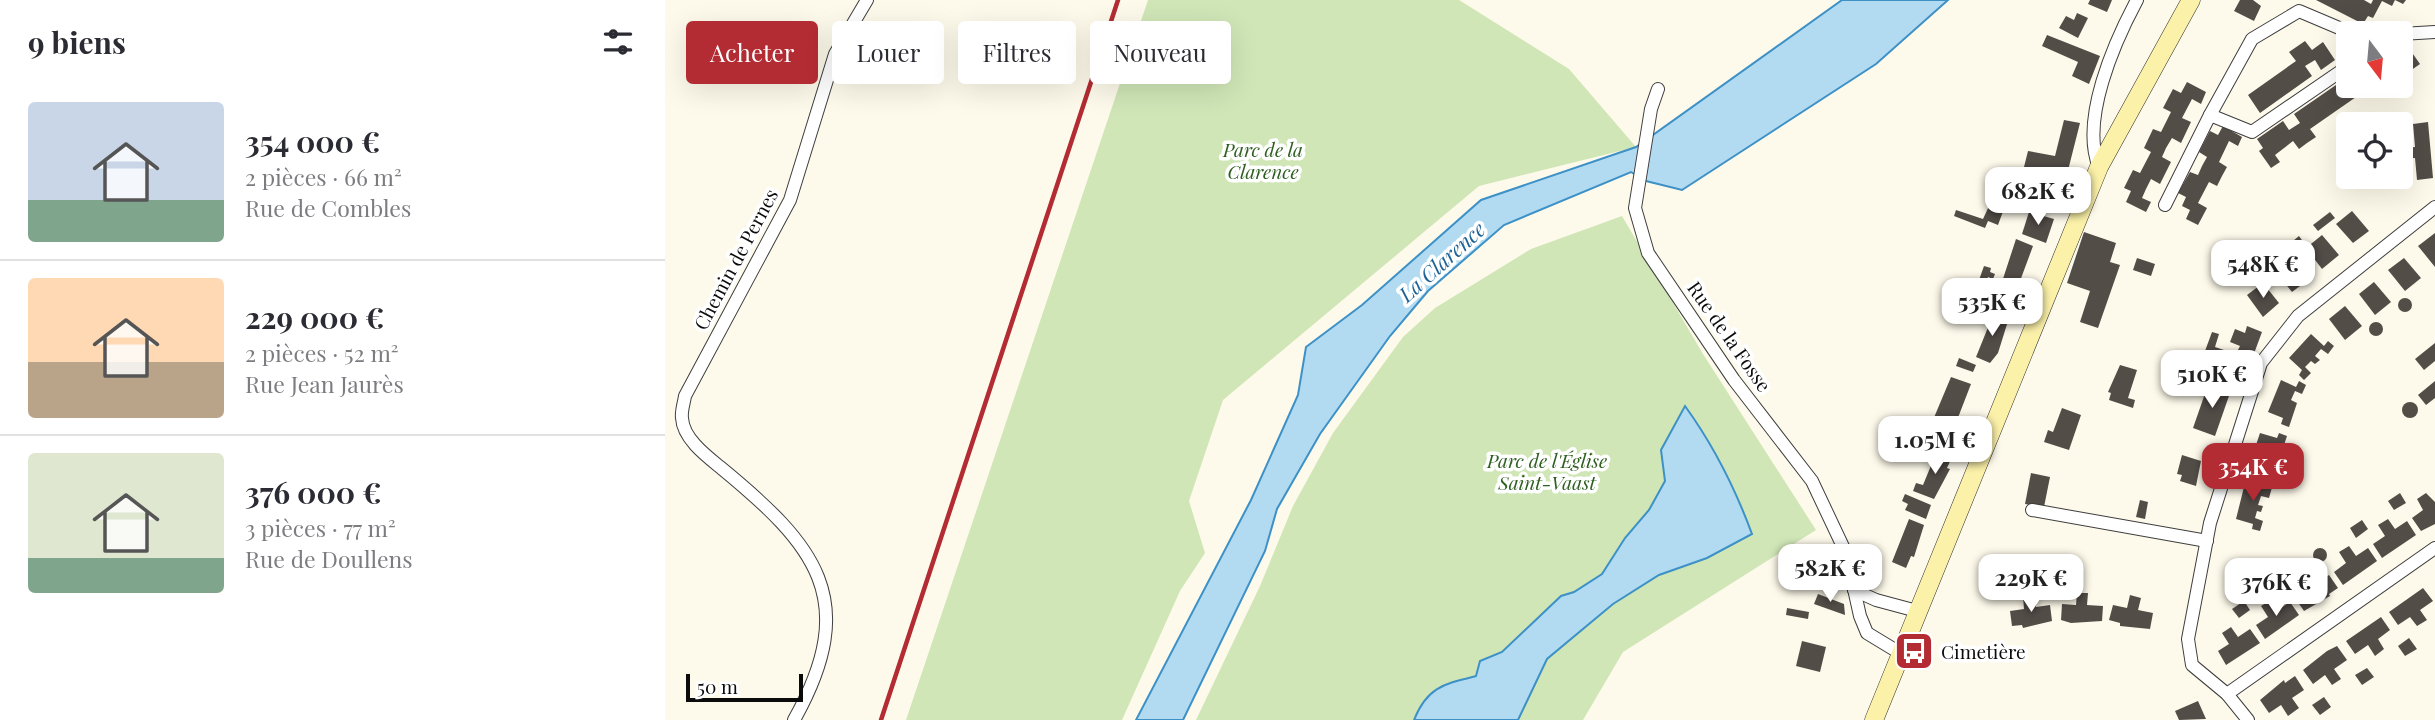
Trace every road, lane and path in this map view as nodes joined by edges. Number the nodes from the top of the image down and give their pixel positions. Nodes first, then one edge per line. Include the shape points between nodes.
1 (867, 0) edge
2 (2137, 0) edge
3 (2191, 0) edge
4 (2336, 27) edge
5 (2435, 32) edge
6 (2413, 33) edge
7 (2336, 74) edge
8 (1658, 89) dead end
9 (2210, 115) junction
10 (2099, 167) junction
11 (2165, 205) dead end
12 (2435, 207) edge
13 (2032, 510) dead end
14 (2207, 541) junction
15 (2435, 548) edge
16 (1854, 590) junction
17 (1917, 611) junction
18 (1900, 653) junction
19 (2227, 694) junction
20 (794, 720) edge
21 (1874, 720) edge
22 (2248, 720) edge

1 - 20 street, Chemin de Pernes via 835,54 790,200 685,396 681,419 704,454 786,526 821,584 825,637 818,668
2 - 10 street via 2123,27 2093,116 2092,150
3 - 10 main road
4 - 9 street via 2299,11 2252,39
5 - 6 street
7 - 9 street via 2252,132
8 - 16 street, Rue de la Fosse via 1636,189 1635,208 1648,253 1734,380 1812,481 1846,553
9 - 11 street
10 - 17 main road
12 - 14 street via 2298,316 2261,363
13 - 14 street
14 - 19 street via 2188,639 2192,665
15 - 19 street
16 - 17 street
16 - 18 street, Rue de la Fosse via 1867,633
17 - 18 main road
18 - 21 main road
19 - 22 street

